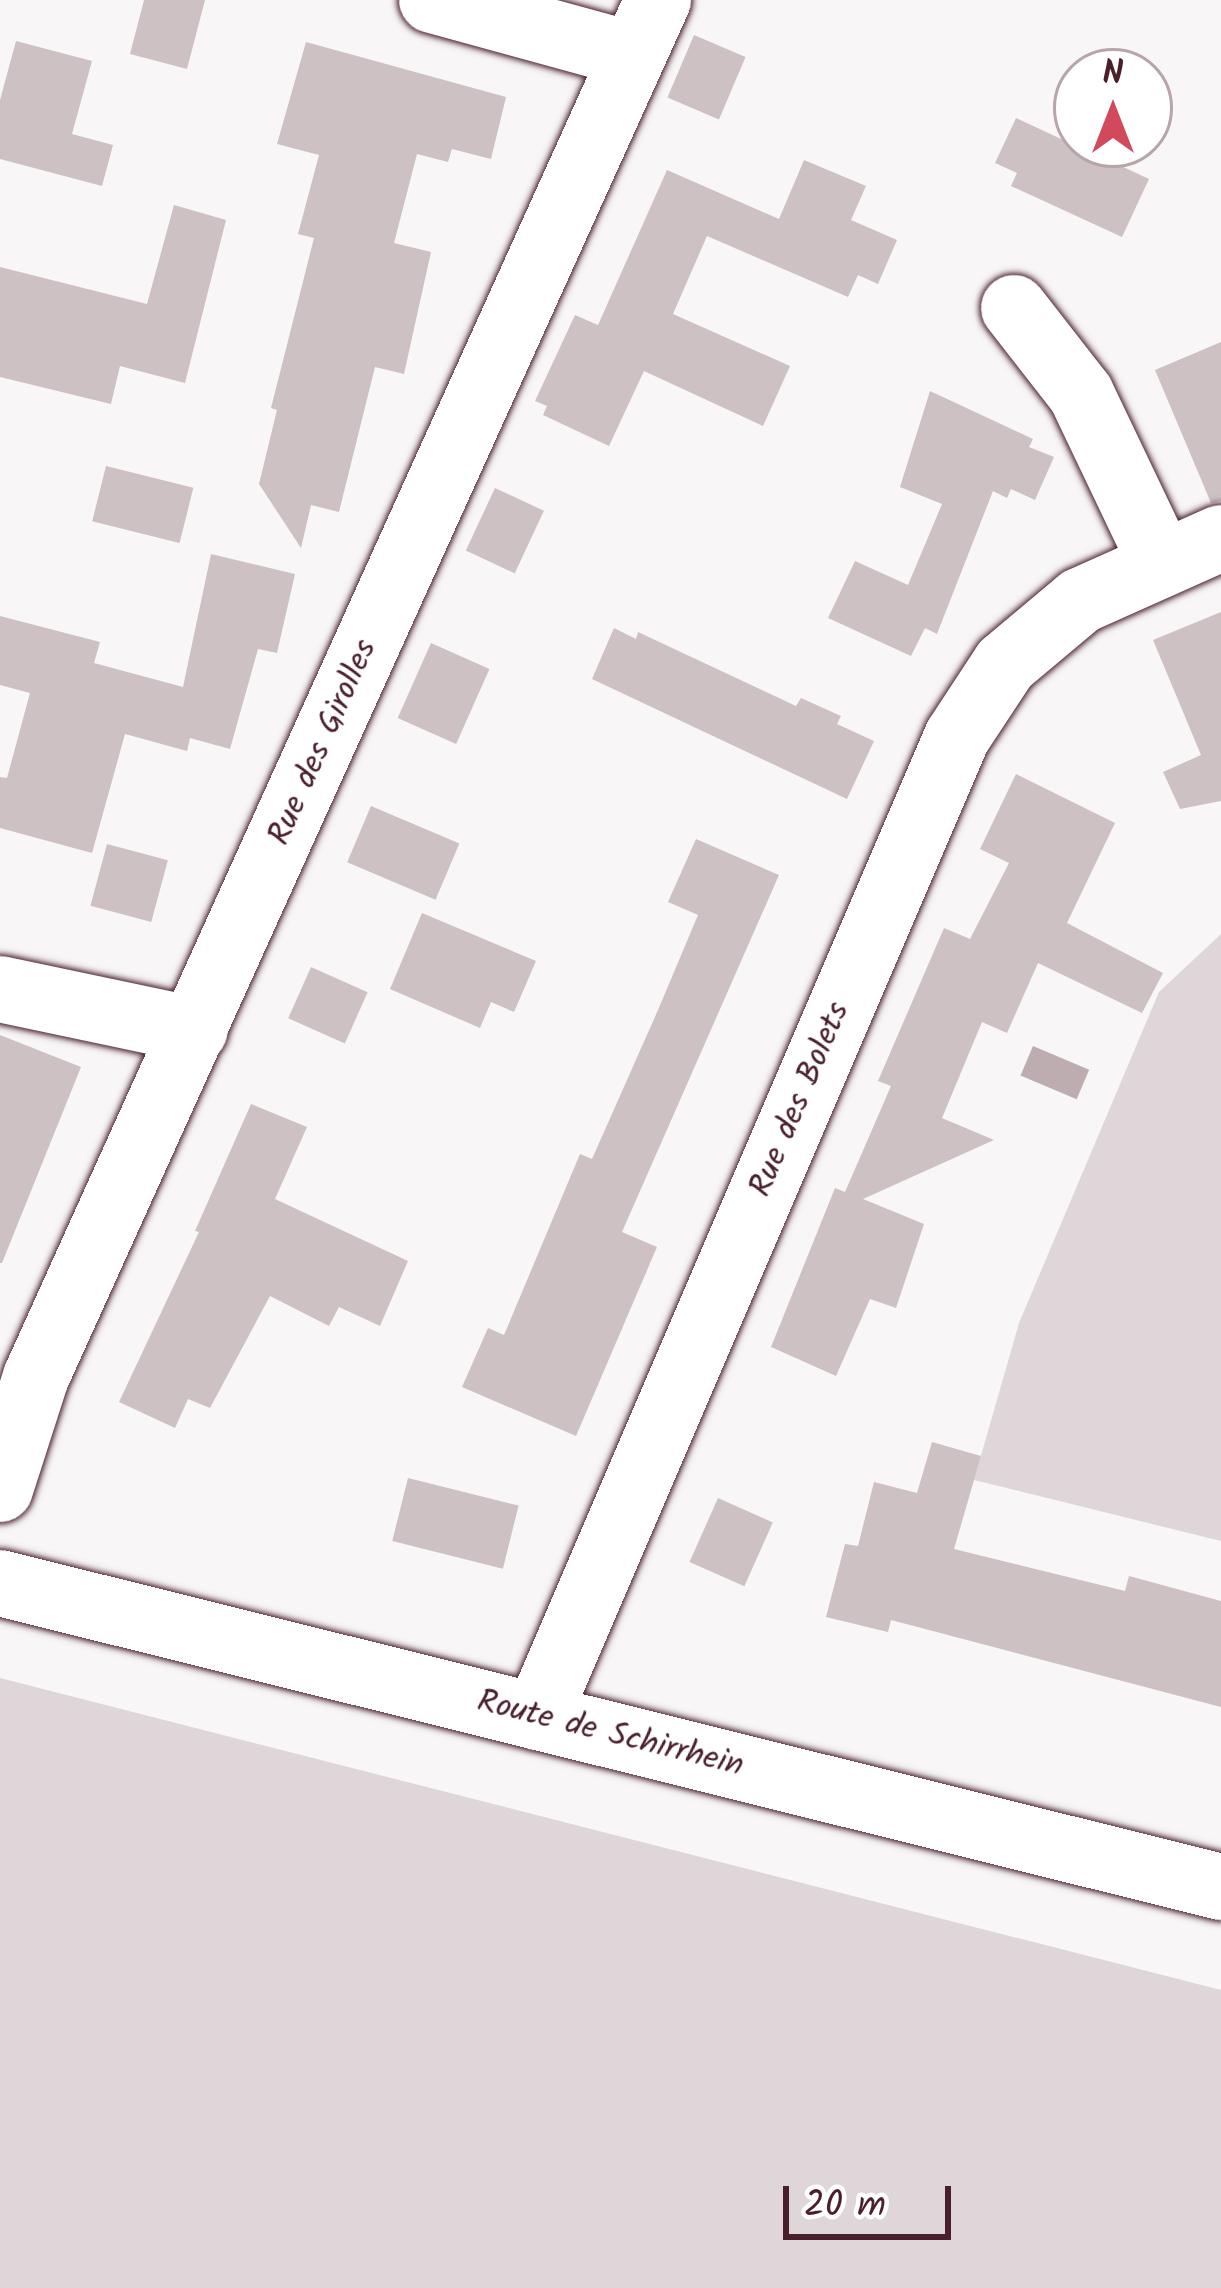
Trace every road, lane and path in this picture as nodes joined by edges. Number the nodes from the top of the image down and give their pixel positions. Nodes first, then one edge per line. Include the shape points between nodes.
1 (432, 0) edge
2 (645, 27) edge
3 (1014, 308) dead end
4 (1221, 538) edge
5 (1162, 565) junction
6 (0, 989) edge
7 (195, 1030) junction
8 (0, 1489) edge
9 (0, 1582) edge
10 (537, 1717) junction
11 (1221, 1887) edge

1 - 2 street
2 - 7 street, Rue des Girolles
3 - 5 street via 1081,394
4 - 5 street, Rue des Bolets
5 - 10 street, Rue des Bolets via 1080,601 1050,626 1005,664 957,737
6 - 7 street
7 - 8 street, Rue des Girolles via 36,1377
9 - 10 street, Route de Schirrhein
10 - 11 street, Route de Schirrhein

